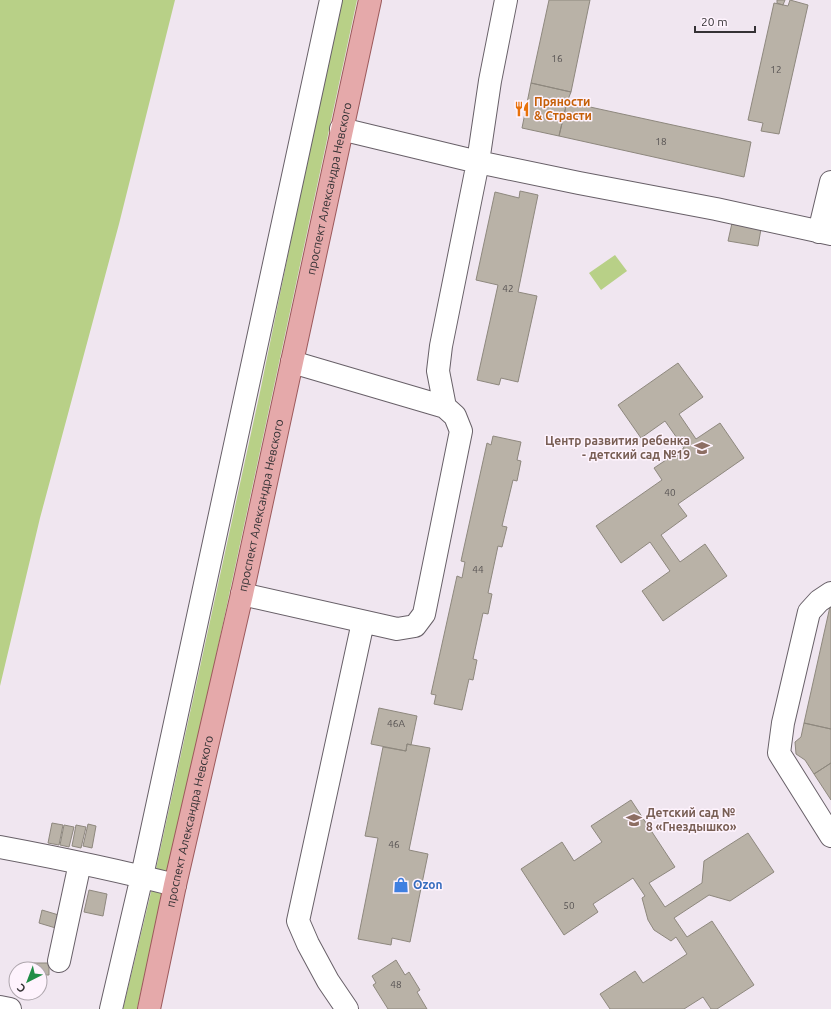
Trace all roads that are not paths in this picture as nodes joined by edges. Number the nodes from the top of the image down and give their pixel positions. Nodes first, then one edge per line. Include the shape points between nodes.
1 (331, 0) edge
2 (370, 0) edge
3 (506, 0) edge
4 (341, 130) junction
5 (478, 162) junction
6 (831, 182) edge
7 (825, 233) edge
8 (292, 362) junction
9 (445, 407) junction
10 (831, 593) edge
11 (242, 594) junction
12 (363, 622) junction
13 (831, 836) edge
14 (0, 847) edge
15 (80, 862) junction
16 (142, 876) junction
17 (175, 885) junction
18 (59, 961) dead end
19 (0, 1007) edge
20 (10, 1009) edge
21 (111, 1009) edge
22 (149, 1009) edge
23 (346, 1009) edge

1 - 16 lane
2 - 4 main road, проспект Александра Невского
3 - 5 lane
4 - 5 lane
4 - 8 main road, проспект Александра Невского
5 - 7 lane
5 - 9 lane via 441,346 438,371
6 - 7 lane
8 - 9 lane
8 - 11 main road, проспект Александра Невского
9 - 12 lane via 455,416 461,431 424,614 415,626 397,630
10 - 13 lane via 809,612 783,723 779,753
11 - 12 lane
11 - 17 main road, проспект Александра Невского
12 - 23 lane via 298,921 328,981
14 - 15 lane
15 - 16 lane
15 - 18 lane
16 - 17 lane
16 - 21 lane
17 - 22 main road, проспект Александра Невского
19 - 20 lane

